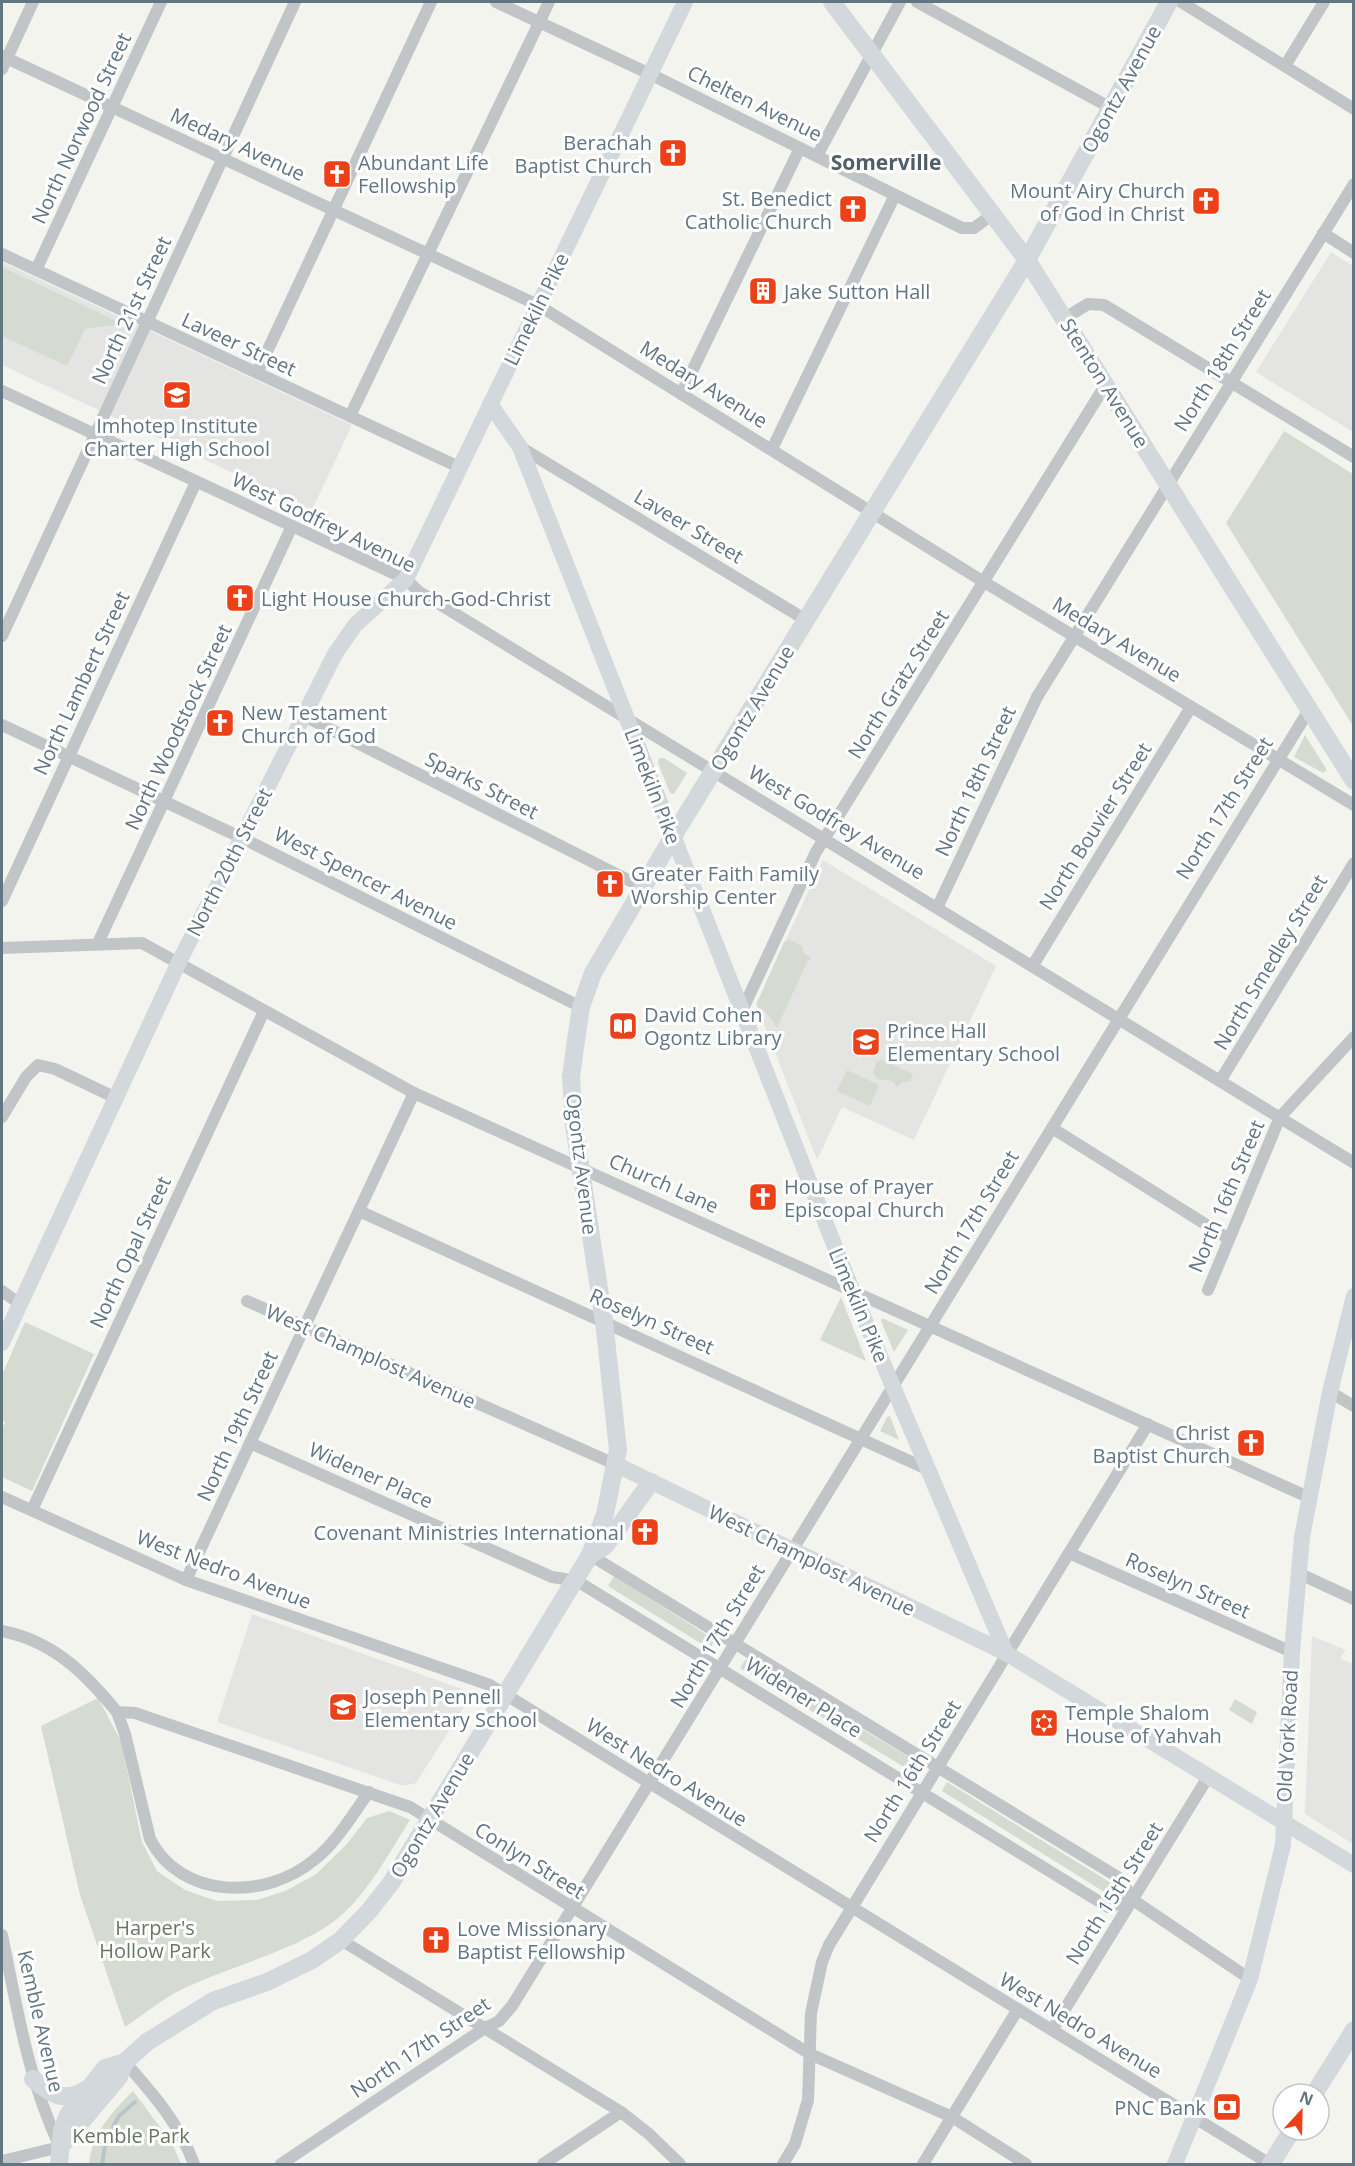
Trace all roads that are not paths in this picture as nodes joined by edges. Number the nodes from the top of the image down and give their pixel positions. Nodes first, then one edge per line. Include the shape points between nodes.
1 (33, 2) edge
2 (161, 2) edge
3 (296, 2) edge
4 (430, 2) edge
5 (496, 2) edge
6 (549, 2) edge
7 (685, 2) edge
8 (832, 2) edge
9 (900, 2) edge
10 (917, 2) edge
11 (1169, 2) edge
12 (1180, 2) edge
13 (1324, 2) edge
14 (539, 22) junction
15 (872, 53) junction
16 (3, 61) edge
17 (1285, 66) junction
18 (650, 74) junction
19 (112, 107) junction
20 (1111, 108) junction
21 (1353, 109) edge
22 (800, 148) junction
23 (817, 156) junction
24 (222, 158) junction
25 (1353, 184) edge
26 (895, 195) junction
27 (334, 210) junction
28 (993, 213) junction
29 (1323, 234) junction
30 (428, 253) junction
31 (1353, 253) edge
32 (2, 254) edge
33 (1028, 260) junction
34 (36, 270) junction
35 (538, 305) junction
36 (1065, 318) junction
37 (147, 322) junction
38 (257, 373) junction
39 (1231, 383) junction
40 (1106, 384) junction
41 (2, 391) edge
42 (681, 394) junction
43 (490, 404) junction
44 (350, 416) junction
45 (95, 434) junction
46 (520, 447) junction
47 (772, 449) junction
48 (1353, 457) edge
49 (461, 468) junction
50 (196, 482) junction
51 (1169, 484) junction
52 (872, 510) junction
53 (292, 526) junction
54 (406, 579) junction
55 (984, 582) junction
56 (806, 620) junction
57 (1075, 635) junction
58 (2, 636) edge
59 (1191, 707) junction
60 (1309, 710) junction
61 (304, 716) junction
62 (627, 717) junction
63 (2, 724) edge
64 (68, 756) junction
65 (1277, 758) junction
66 (715, 770) junction
67 (1353, 781) edge
68 (165, 801) junction
69 (1353, 805) edge
70 (242, 838) junction
71 (672, 838) junction
72 (826, 839) junction
73 (1353, 863) edge
74 (644, 888) junction
75 (2, 901) edge
76 (938, 906) junction
77 (98, 943) junction
78 (2, 948) edge
79 (178, 964) junction
80 (1033, 965) junction
81 (581, 1007) junction
82 (264, 1011) junction
83 (741, 1013) junction
84 (1119, 1018) junction
85 (1353, 1037) edge
86 (1220, 1081) junction
87 (414, 1093) junction
88 (114, 1097) junction
89 (2, 1117) edge
90 (1280, 1117) junction
91 (1052, 1128) junction
92 (1353, 1163) edge
93 (581, 1167) junction
94 (359, 1210) junction
95 (1229, 1239) junction
96 (852, 1290) junction
97 (1208, 1290) dead end
98 (2, 1291) edge
99 (1353, 1296) edge
100 (247, 1301) dead end
101 (20, 1304) junction
102 (604, 1321) junction
103 (931, 1326) junction
104 (304, 1327) junction
105 (2, 1343) edge
106 (893, 1387) junction
107 (1330, 1392) junction
108 (1353, 1406) edge
109 (1148, 1424) junction
110 (861, 1438) junction
111 (250, 1443) junction
112 (617, 1465) junction
113 (927, 1469) junction
114 (651, 1482) junction
115 (2, 1497) edge
116 (1308, 1497) junction
117 (32, 1510) junction
118 (791, 1551) junction
119 (1069, 1553) junction
120 (590, 1556) junction
121 (1298, 1573) junction
122 (186, 1580) junction
123 (577, 1581) junction
124 (1353, 1599) edge
125 (2, 1631) edge
126 (735, 1644) junction
127 (1292, 1652) junction
128 (1006, 1653) junction
129 (720, 1668) junction
130 (505, 1695) junction
131 (117, 1712) junction
132 (937, 1768) junction
133 (1209, 1776) junction
134 (649, 1785) junction
135 (369, 1792) junction
136 (922, 1792) junction
137 (428, 1821) junction
138 (1283, 1822) junction
139 (1353, 1865) edge
140 (1132, 1900) junction
141 (851, 1908) junction
142 (572, 1909) junction
143 (2, 1935) edge
144 (341, 1940) junction
145 (1250, 1979) junction
146 (1018, 2009) junction
147 (485, 2028) junction
148 (1052, 2030) junction
149 (1353, 2030) edge
150 (810, 2055) junction
151 (125, 2062) junction
152 (33, 2079) junction
153 (1321, 2082) edge
154 (87, 2089) junction
155 (621, 2112) junction
156 (952, 2117) junction
157 (1195, 2117) junction
158 (1284, 2142) edge
159 (60, 2156) edge
160 (2, 2162) edge
161 (194, 2164) edge
162 (281, 2164) edge
163 (543, 2164) edge
164 (680, 2164) edge
165 (783, 2164) edge
166 (923, 2164) edge
167 (1026, 2164) edge
168 (1175, 2164) edge
169 (1270, 2164) edge

1 - 16 street
2 - 19 street, North Norwood Street
3 - 24 street, North 21st Street
4 - 27 street
5 - 14 street, Chelten Avenue
6 - 14 street
7 - 18 street, Limekiln Pike
8 - 15 main road, Stenton Avenue
9 - 15 street
10 - 20 street
11 - 20 main road, Ogontz Avenue
12 - 17 street
13 - 17 street
14 - 18 street, Chelten Avenue
14 - 30 street
15 - 23 street
15 - 28 main road, Stenton Avenue
16 - 19 street, Medary Avenue
17 - 21 street
18 - 22 street, Chelten Avenue
18 - 35 street, Limekiln Pike
19 - 24 street, Medary Avenue
19 - 34 street, North Norwood Street
20 - 33 main road, Ogontz Avenue
22 - 23 street, Chelten Avenue
22 - 42 street
23 - 26 street, Chelten Avenue
24 - 27 street, Medary Avenue
24 - 37 street, North 21st Street
25 - 29 street, North 18th Street
26 - 28 street, Chelten Avenue via 968,230
26 - 47 street
27 - 30 street, Medary Avenue
27 - 38 street
28 - 33 main road, Stenton Avenue
29 - 31 street
29 - 39 street, North 18th Street
30 - 35 street, Medary Avenue
30 - 44 street
32 - 34 street, Laveer Street
33 - 36 main road, Stenton Avenue
33 - 52 main road, Ogontz Avenue
34 - 37 street, Laveer Street
35 - 42 street, Medary Avenue
35 - 43 street, Limekiln Pike
36 - 39 street via 1088,304 1099,303
36 - 40 main road, Stenton Avenue
37 - 38 street, Laveer Street
37 - 45 street, North 21st Street
38 - 44 street, Laveer Street
39 - 48 street
39 - 51 street, North 18th Street
40 - 51 main road, Stenton Avenue
40 - 55 street, North Gratz Street
41 - 45 street, West Godfrey Avenue
42 - 47 street, Medary Avenue
43 - 46 street, Limekiln Pike
43 - 49 street, North 20th Street
44 - 49 street, Laveer Street
45 - 50 street, West Godfrey Avenue
45 - 58 street, North 21st Street
46 - 56 street, Laveer Street
46 - 62 street, Limekiln Pike
47 - 52 street, Medary Avenue
49 - 54 street, North 20th Street
50 - 53 street, West Godfrey Avenue
50 - 64 street, North Lambert Street
51 - 57 street, North 18th Street
51 - 60 main road, Stenton Avenue
52 - 55 street, Medary Avenue
52 - 56 main road, Ogontz Avenue
53 - 54 street, West Godfrey Avenue
53 - 68 street, North Woodstock Street
54 - 61 street, North 20th Street via 355,625 335,654
54 - 62 street, West Godfrey Avenue via 418,591
55 - 57 street, Medary Avenue
55 - 72 street, North Gratz Street
56 - 66 main road, Ogontz Avenue
57 - 59 street, Medary Avenue
57 - 76 street, North 18th Street via 1022,725
59 - 65 street, Medary Avenue
59 - 80 street, North Bouvier Street
60 - 65 street, North 17th Street
60 - 67 main road, Stenton Avenue
61 - 70 street, North 20th Street
61 - 74 street, Sparks Street
62 - 66 street, West Godfrey Avenue
62 - 71 street, Limekiln Pike
63 - 64 street, West Spencer Avenue
64 - 68 street, West Spencer Avenue
64 - 75 street, North Lambert Street
65 - 69 street, Medary Avenue
65 - 84 street, North 17th Street
66 - 71 main road, Ogontz Avenue
66 - 72 street, West Godfrey Avenue
68 - 70 street, West Spencer Avenue
68 - 77 street, North Woodstock Street
70 - 79 street, North 20th Street
70 - 81 street, West Spencer Avenue
71 - 74 main road, Ogontz Avenue
71 - 83 street, Limekiln Pike
72 - 76 street, West Godfrey Avenue
72 - 83 street, North Gratz Street via 816,852
73 - 86 street, North Smedley Street
74 - 81 main road, Ogontz Avenue via 607,946
76 - 80 street, West Godfrey Avenue
77 - 78 street, Church Lane
77 - 79 street, Church Lane via 142,943
79 - 82 street, Church Lane
79 - 88 street, North 20th Street
80 - 84 street, West Godfrey Avenue
81 - 93 main road, Ogontz Avenue via 571,1077
82 - 87 street, Church Lane
82 - 117 street, North Opal Street
83 - 96 street, Limekiln Pike
84 - 86 street, West Godfrey Avenue
84 - 91 street, North 17th Street
85 - 90 street, North 16th Street
86 - 90 street, West Godfrey Avenue
87 - 93 street, Church Lane
87 - 94 street, North 19th Street
88 - 89 street via 38,1065
88 - 101 street, North 20th Street
90 - 92 street, West Godfrey Avenue
90 - 95 street, North 16th Street
91 - 95 street
91 - 103 street, North 17th Street
93 - 96 street, Church Lane
93 - 102 main road, Ogontz Avenue
94 - 102 street, Roselyn Street
94 - 104 street, North 19th Street
95 - 97 street, North 16th Street
96 - 103 street, Church Lane
96 - 106 street, Limekiln Pike
98 - 101 street
99 - 107 street, Old York Road
100 - 104 street, West Champlost Avenue
101 - 105 street, North 20th Street
102 - 110 street, Roselyn Street
102 - 112 main road, Ogontz Avenue via 618,1428
103 - 106 street, North 17th Street
103 - 109 street, Church Lane
104 - 111 street, North 19th Street
104 - 112 street, West Champlost Avenue
106 - 110 street, North 17th Street
106 - 113 street, Limekiln Pike
107 - 108 street
107 - 116 street, Old York Road
109 - 116 street, Church Lane
109 - 119 street, North 16th Street
110 - 113 street, Roselyn Street
110 - 118 street, North 17th Street
111 - 122 street, North 19th Street
111 - 123 street, Widener Place via 552,1577
112 - 114 street, West Champlost Avenue
112 - 120 main road, Ogontz Avenue
113 - 128 street, Limekiln Pike
114 - 118 street, West Champlost Avenue
114 - 120 main road via 605,1546
115 - 117 street, West Nedro Avenue
116 - 121 street, Old York Road
117 - 122 street, West Nedro Avenue
118 - 126 street, North 17th Street
118 - 128 street, West Champlost Avenue
119 - 127 street, Roselyn Street
119 - 128 street, North 16th Street
120 - 123 main road, Ogontz Avenue
120 - 126 street, Widener Place
121 - 124 street
121 - 127 street, Old York Road
122 - 130 street, West Nedro Avenue via 490,1685
123 - 129 street, Widener Place
123 - 130 main road, Ogontz Avenue
125 - 131 street via 50,1648 70,1661
126 - 129 street, North 17th Street
126 - 132 street, Widener Place
127 - 138 street, Old York Road
128 - 132 street, North 16th Street
128 - 133 street, West Champlost Avenue
129 - 134 street, North 17th Street
129 - 136 street, Widener Place
130 - 134 street, West Nedro Avenue
130 - 137 main road, Ogontz Avenue
131 - 135 street, Conlyn Street via 135,1713
131 - 135 street via 153,1845 180,1876 204,1885 261,1885 302,1870 331,1844
132 - 136 street, North 16th Street
132 - 140 street, Widener Place via 1121,1880
133 - 138 street, West Champlost Avenue
133 - 140 street, North 15th Street
134 - 141 street, West Nedro Avenue
134 - 142 street, North 17th Street
135 - 137 street, Conlyn Street via 410,1807
136 - 140 street, Widener Place via 1108,1906
136 - 141 street, North 16th Street
137 - 142 street, Conlyn Street
137 - 144 main road, Ogontz Avenue via 391,1883
138 - 139 street, West Champlost Avenue
138 - 145 street, Old York Road via 1283,1845
140 - 145 street, Widener Place
140 - 148 street, North 15th Street
141 - 146 street, West Nedro Avenue
141 - 150 street, North 16th Street via 822,1962 811,2013
142 - 147 street, North 17th Street via 512,2006 499,2021
142 - 150 street, Conlyn Street
143 - 152 street, Kemble Avenue
144 - 147 street
144 - 151 main road, Ogontz Avenue via 283,1975 213,2001 147,2042
145 - 157 street, Old York Road
146 - 148 street, West Nedro Avenue
146 - 156 street
147 - 155 street
147 - 162 street, North 17th Street
148 - 157 street, West Nedro Avenue
149 - 153 main road
150 - 156 street, Conlyn Street
150 - 165 street, North 16th Street via 808,2100 795,2144
151 - 154 main road, Ogontz Avenue via 105,2068
151 - 159 main road, Ogontz Avenue via 120,2077
151 - 161 street via 165,2107
152 - 154 main road via 62,2098
152 - 159 street, Kemble Avenue
154 - 159 main road, Ogontz Avenue via 68,2115 62,2130
155 - 163 street
155 - 164 street
156 - 166 street
156 - 167 street, Conlyn Street
157 - 168 street, Old York Road
157 - 169 street, West Nedro Avenue
158 - 169 main road
159 - 160 street

